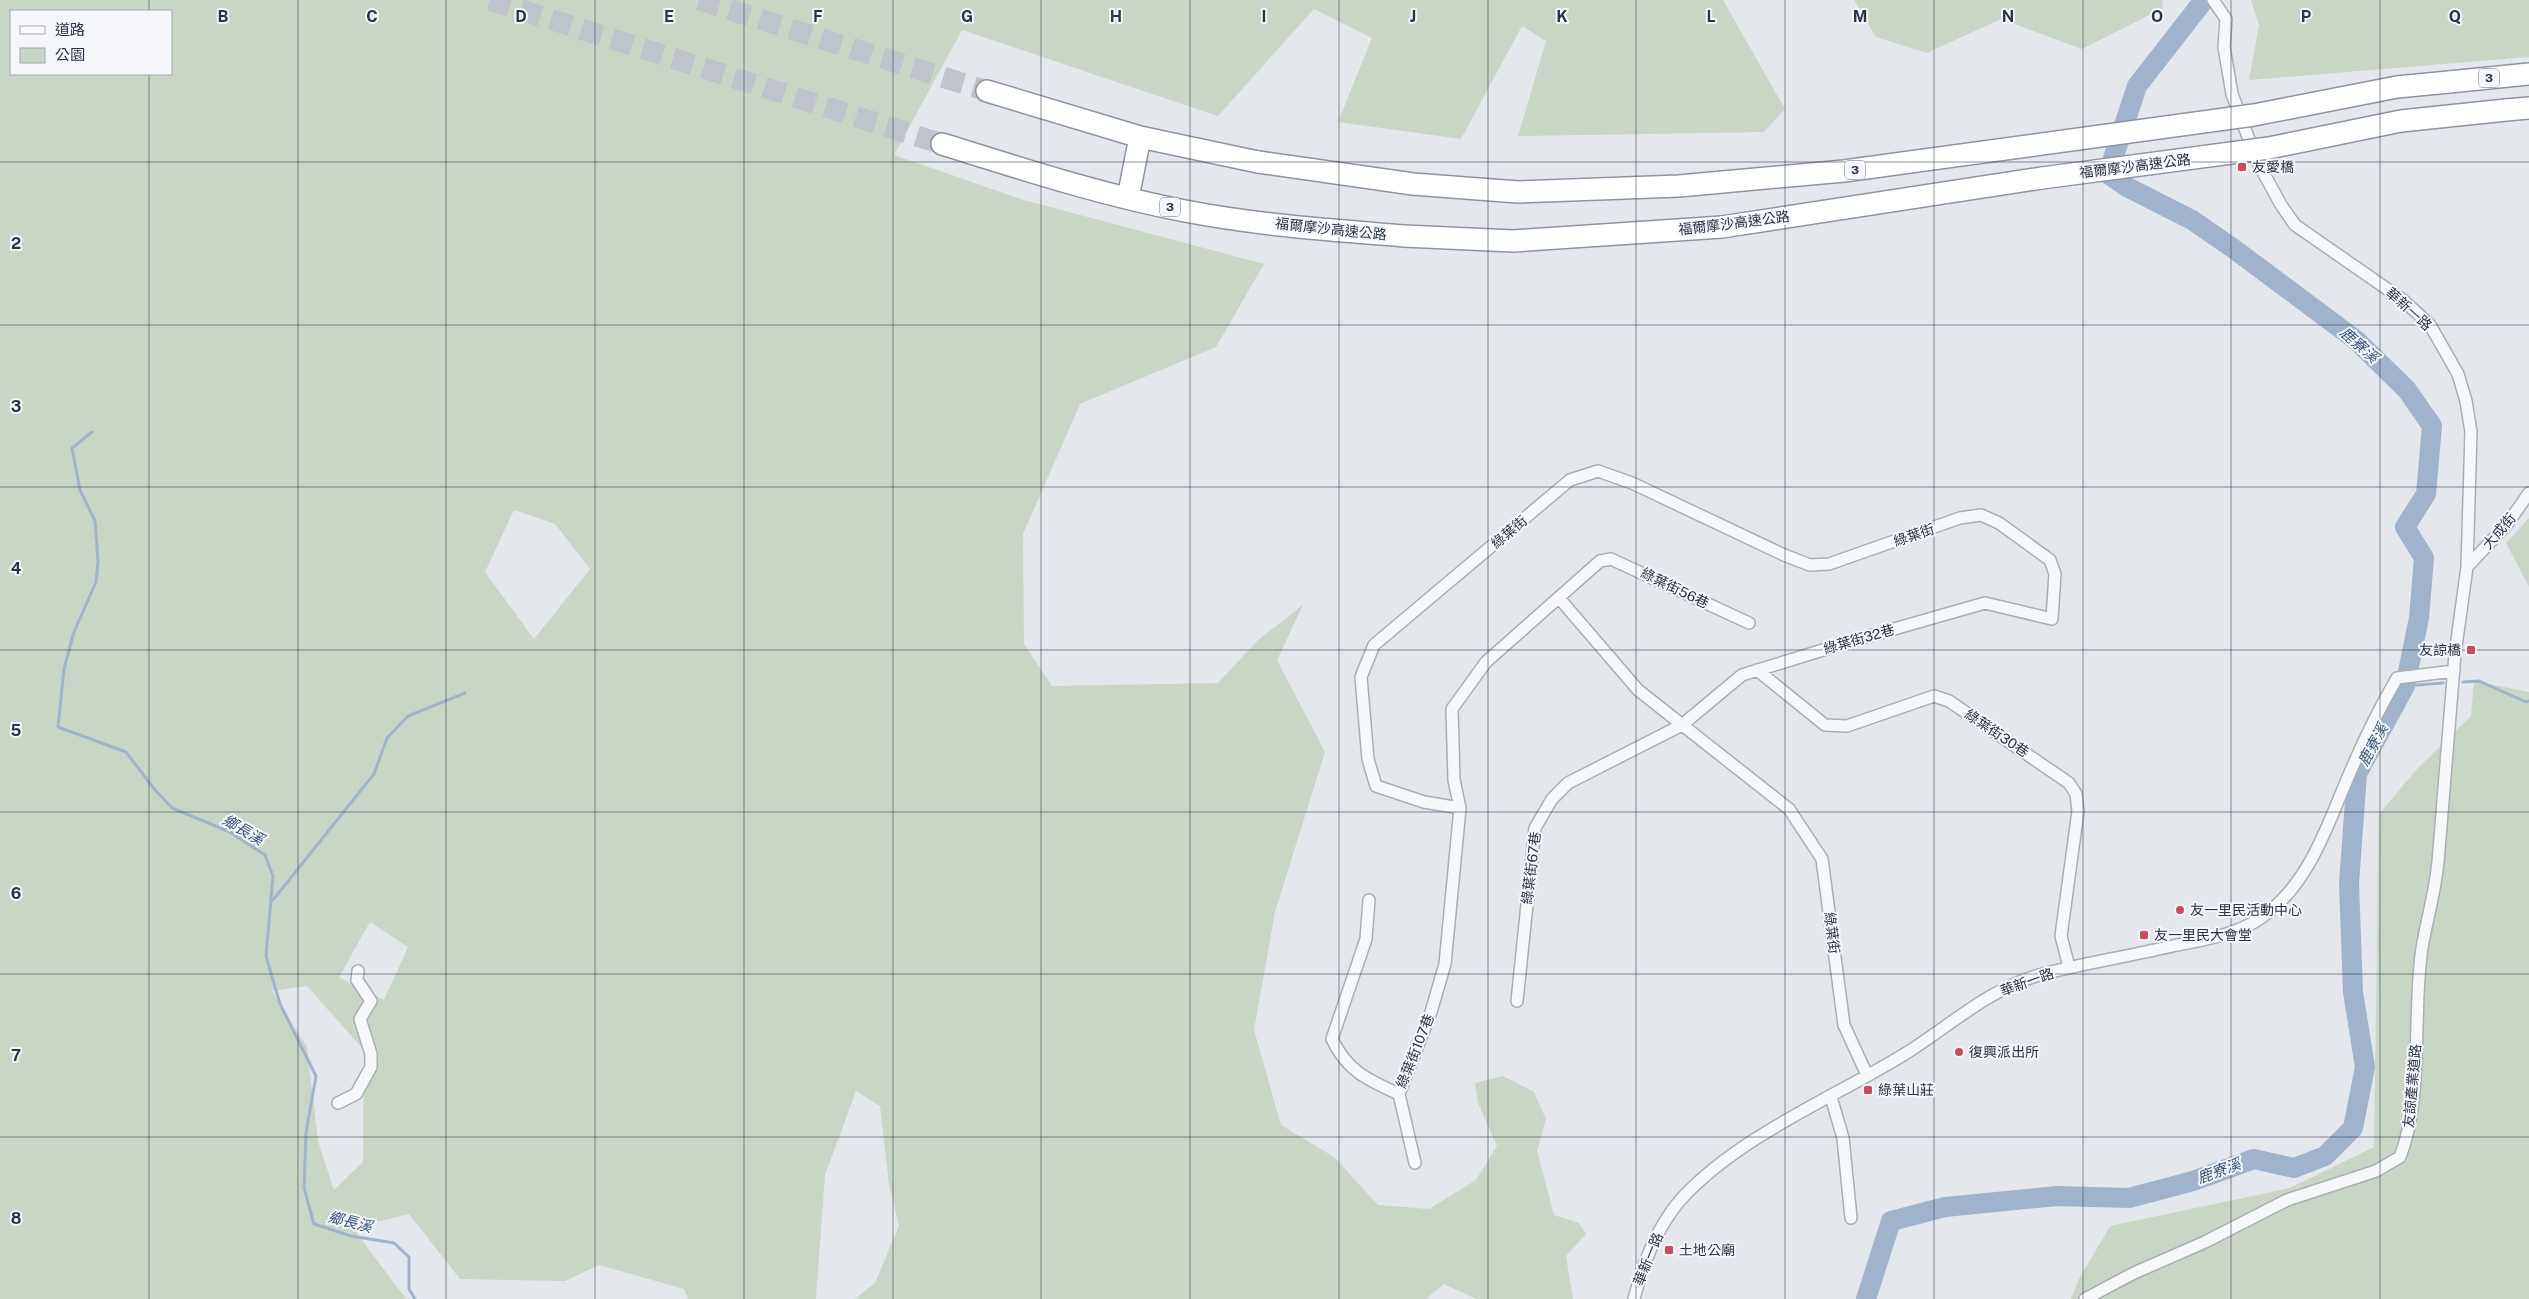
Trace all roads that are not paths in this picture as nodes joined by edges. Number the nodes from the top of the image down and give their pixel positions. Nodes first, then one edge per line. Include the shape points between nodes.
1 (2216, 4) edge
2 (2529, 74) edge
3 (987, 91) tunnel mouth
4 (2529, 108) edge
5 (1140, 136) junction
6 (942, 144) tunnel mouth
7 (1128, 198) junction
8 (2529, 493) edge
9 (2467, 567) junction
10 (1559, 598) junction
11 (2052, 619) joint
12 (1749, 623) dead end
13 (1756, 670) junction
14 (2454, 671) junction
15 (1682, 725) junction
16 (1460, 808) junction
17 (1369, 900) dead end
18 (2069, 968) junction
19 (358, 971) dead end
20 (1517, 1002) dead end
21 (1867, 1075) junction
22 (1399, 1094) junction
23 (1831, 1097) junction
24 (338, 1103) dead end
25 (1415, 1163) dead end
26 (1851, 1218) dead end
27 (1634, 1299) edge
28 (2085, 1299) edge

1 - 9 street, 華新一路 via 2226,19 2224,47 2232,94 2256,161 2281,204 2295,224 2403,300 2430,325 2458,374 2471,432
2 - 5 highway, 3, bridge via 2397,87 2254,114 1844,171 1679,186 1518,192 1413,184 1258,162
3 - 5 highway, 3
4 - 7 highway, 福爾摩沙高速公路 / 3, bridge via 2401,121 2269,148 2042,178 1722,227 1513,241 1318,229 1186,211
5 - 7 highway
6 - 7 highway, 福爾摩沙高速公路 / 3
8 - 9 street, 大成街 via 2508,523
9 - 14 street, 華新一路
10 - 12 street, 綠葉街56巷 via 1600,560 1611,559
10 - 15 street, 綠葉街 via 1638,690
10 - 16 street via 1486,662 1452,709 1454,780
11 - 13 street, 綠葉街32巷 via 1984,603
11 - 16 street, 綠葉街 via 2055,574 2050,560 1999,523 1982,515 1960,518 1830,564 1810,564 1784,555 1632,483 1598,471 1570,480 1374,645 1361,677 1368,759 1376,786 1424,802
13 - 15 street, 綠葉街32巷 via 1742,675
13 - 18 street, 綠葉街30巷 via 1825,725 1847,726 1934,696 1949,701 2069,784 2076,794 2078,811 2062,936
14 - 18 street, 華新一路 via 2397,678 2368,731 2308,867 2293,891 2268,914 2229,933
14 - 28 street, 友諒產業道路 via 2435,893 2422,949 2410,1120 2400,1157 2376,1171 2287,1200
15 - 20 street, 綠葉街67巷 via 1568,783 1552,799 1534,828
15 - 21 street, 綠葉街 via 1789,809 1822,859 1844,1025
16 - 22 street, 綠葉街107巷 via 1445,964 1431,1012
17 - 22 street, 綠葉街107巷 via 1366,938 1332,1039 1339,1053 1365,1079
18 - 21 street, 華新一路 via 2014,984 1987,998
19 - 24 street via 357,980 371,1000 360,1019 371,1054 371,1067 356,1094
21 - 23 street, 華新一路
22 - 25 street
23 - 26 street via 1843,1138
23 - 27 street, 華新一路 via 1752,1142 1683,1197 1659,1230

